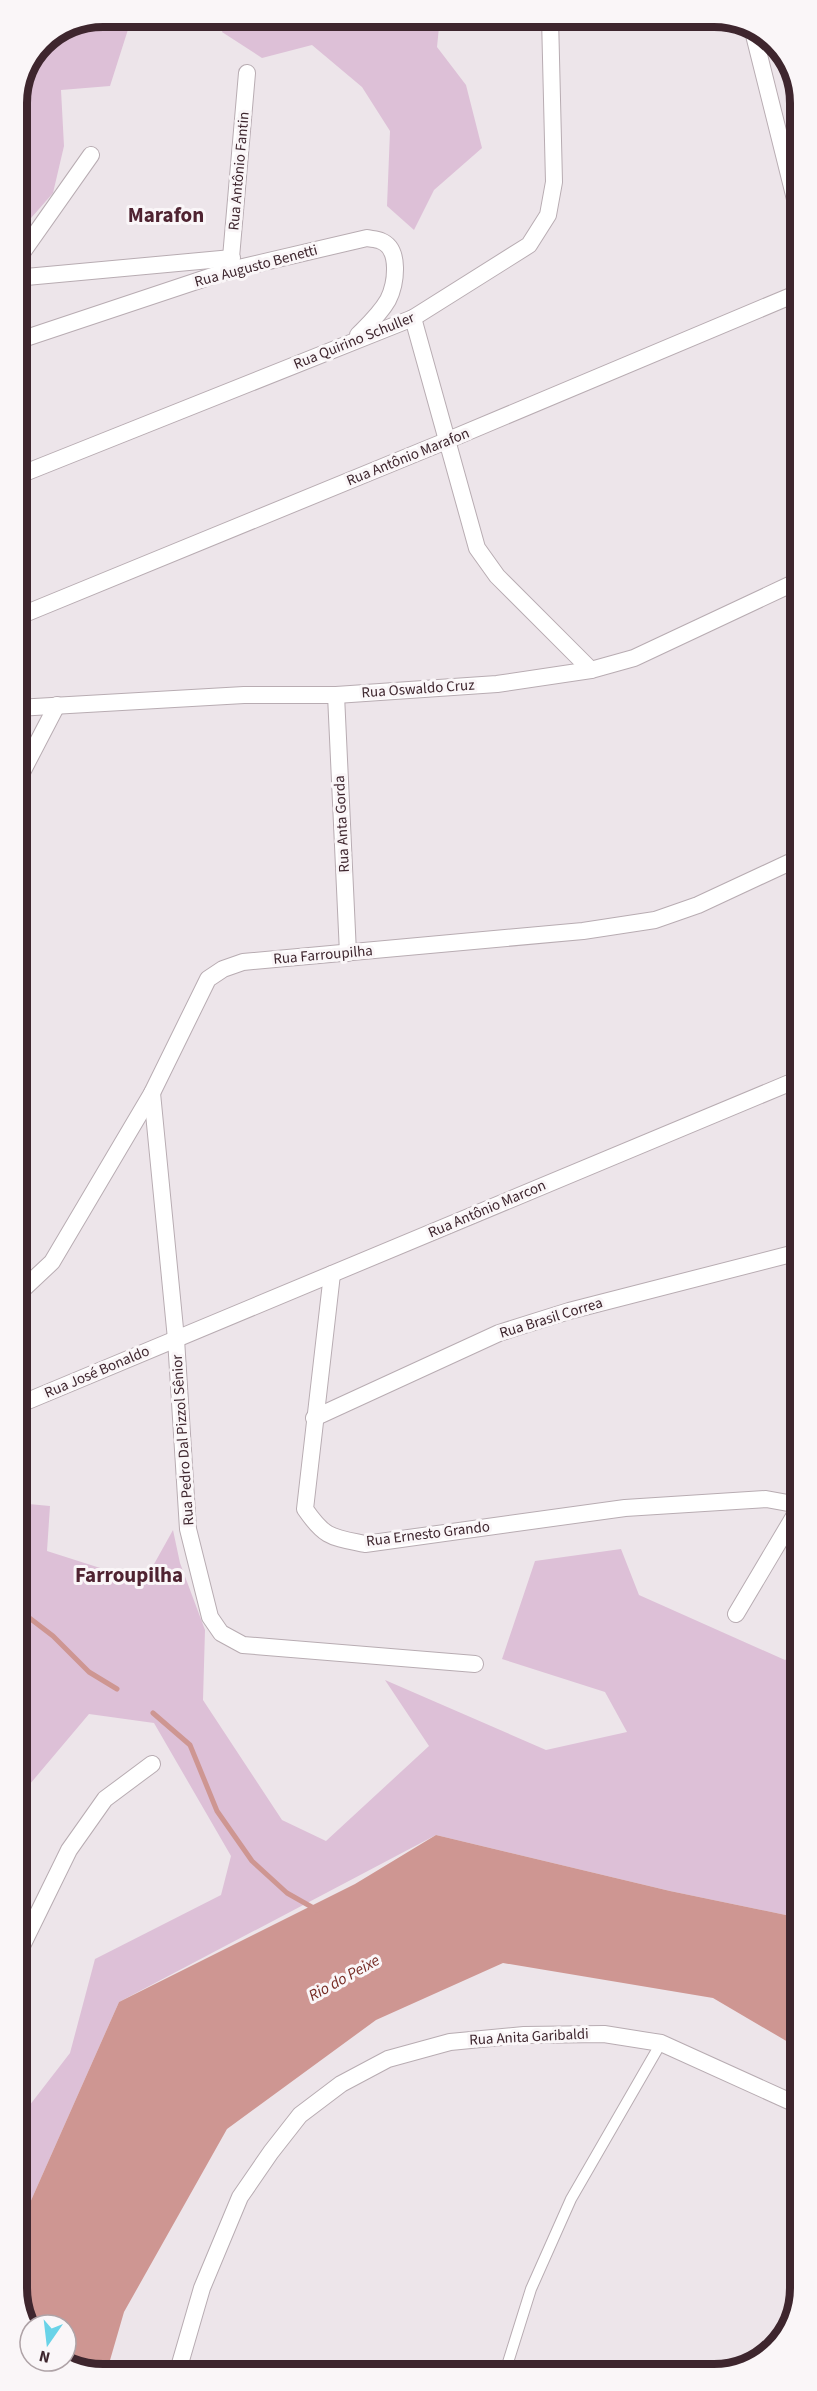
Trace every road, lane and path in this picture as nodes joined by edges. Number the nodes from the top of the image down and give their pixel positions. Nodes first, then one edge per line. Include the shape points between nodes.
1 (550, 27) edge
2 (755, 39) edge
3 (246, 72) dead end
4 (91, 155) dead end
5 (790, 179) edge
6 (27, 246) edge
7 (231, 264) junction
8 (27, 278) edge
9 (790, 296) edge
10 (413, 318) junction
11 (27, 337) edge
12 (350, 342) junction
13 (446, 441) junction
14 (27, 472) edge
15 (790, 585) edge
16 (27, 613) edge
17 (591, 670) junction
18 (336, 695) junction
19 (57, 705) junction
20 (27, 707) edge
21 (27, 763) edge
22 (790, 862) edge
23 (348, 953) junction
24 (790, 1083) edge
25 (152, 1093) junction
26 (790, 1254) edge
27 (332, 1274) junction
28 (27, 1286) edge
29 (176, 1339) junction
30 (27, 1400) edge
31 (314, 1418) junction
32 (790, 1504) edge
33 (790, 1521) edge
34 (736, 1614) dead end
35 (475, 1664) dead end
36 (152, 1764) dead end
37 (27, 1936) edge
38 (661, 2043) junction
39 (790, 2101) edge
40 (181, 2364) edge
41 (508, 2364) edge

1 - 10 street, Rua Quirino Schuller via 554,182 548,215 530,245
2 - 5 street
3 - 7 street, Rua Antônio Fantin
4 - 6 street
7 - 8 street
7 - 11 street, Rua Augusto Benetti
7 - 12 street, Rua Augusto Benetti via 367,238 382,241 393,253 395,275 389,298
9 - 13 street, Rua Antônio Marafon
10 - 12 street, Rua Quirino Schuller
10 - 13 street
12 - 14 street, Rua Quirino Schuller
13 - 16 street, Rua Antônio Marafon
13 - 17 street via 477,548 497,576
15 - 17 street, Rua Oswaldo Cruz via 634,658
17 - 18 street, Rua Oswaldo Cruz via 497,684
18 - 19 street, Rua Oswaldo Cruz via 244,695
18 - 23 street, Rua Anta Gorda
19 - 20 street, Rua Oswaldo Cruz
19 - 21 street
22 - 23 street, Rua Farroupilha via 655,920 583,931
23 - 25 street, Rua Farroupilha via 243,962 208,979
24 - 27 street, Rua Antônio Marcon
25 - 28 street, Rua Farroupilha via 52,1262
25 - 29 street, Rua Pedro Dal Pizzol Sênior
26 - 31 street, Rua Brasil Correa via 499,1333
27 - 29 street, Rua Antônio Marcon
27 - 31 street, Rua Ernesto Grando
29 - 30 street, Rua José Bonaldo
29 - 35 street, Rua Pedro Dal Pizzol Sênior via 188,1528 210,1617 221,1633 243,1645
31 - 32 street, Rua Ernesto Grando via 305,1509 329,1537 364,1544 625,1508 766,1499
33 - 34 street
36 - 37 street via 105,1799 69,1850
38 - 39 street, Rua Anita Garibaldi
38 - 40 street, Rua Anita Garibaldi via 604,2034 524,2035 450,2042 388,2059 341,2084 300,2115 240,2196 202,2288
38 - 41 lane via 571,2199 531,2289

